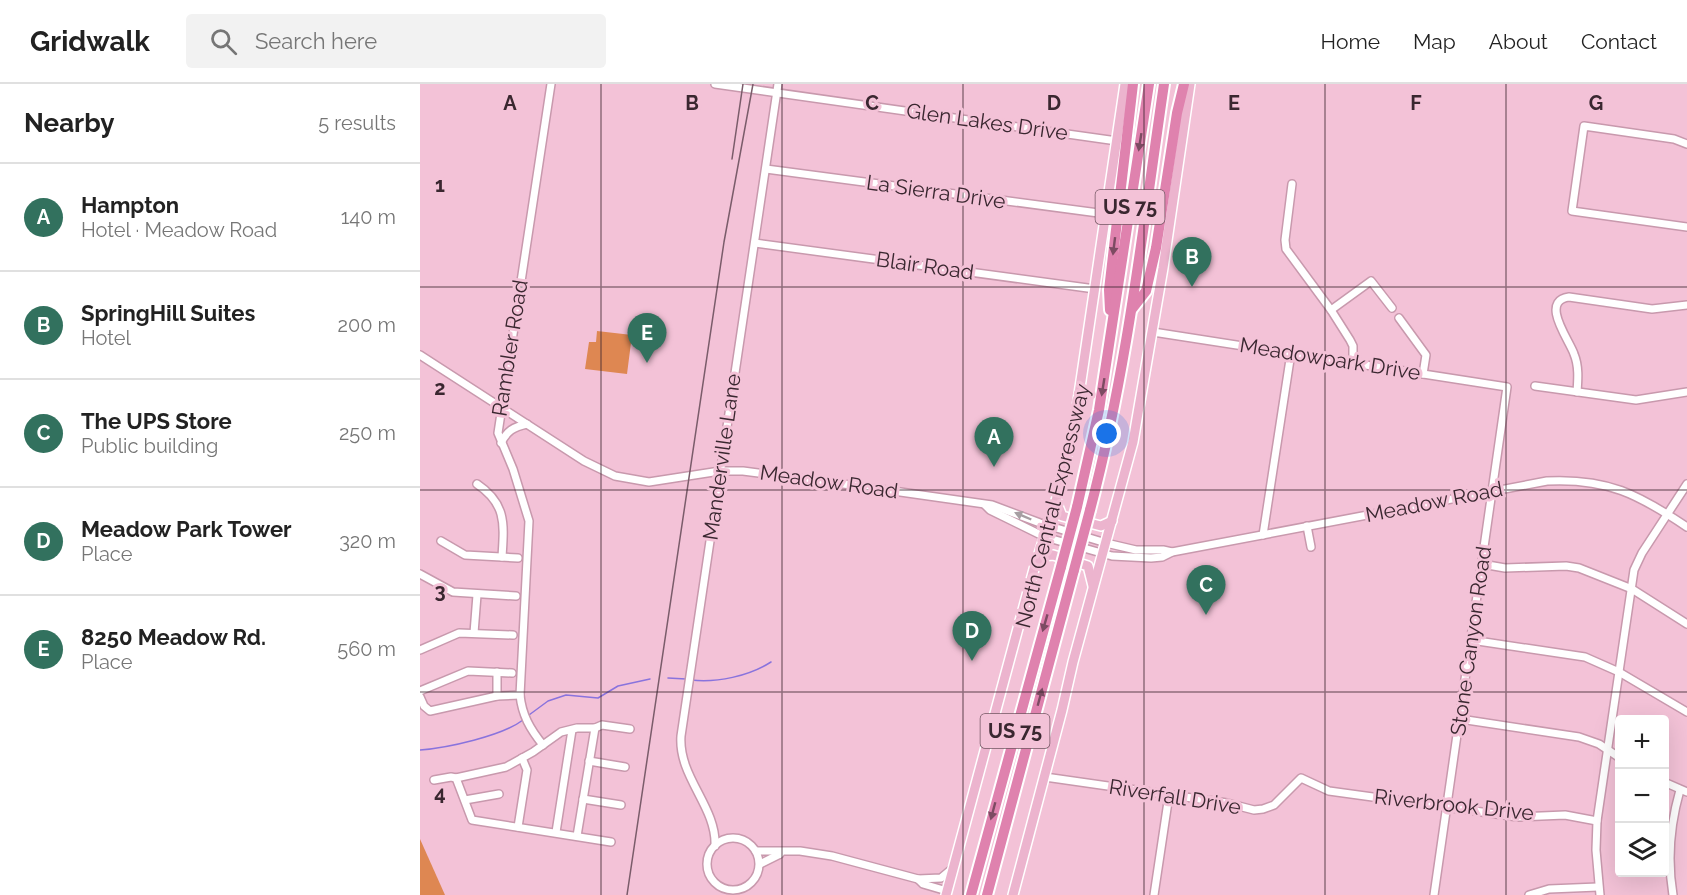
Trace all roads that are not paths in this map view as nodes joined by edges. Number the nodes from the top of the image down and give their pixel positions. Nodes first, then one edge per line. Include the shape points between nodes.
1 (551, 84) edge
2 (715, 84) edge
3 (1125, 84) edge
4 (1133, 84) edge
5 (1149, 84) edge
6 (1164, 84) edge
7 (1184, 84) edge
8 (1190, 84) edge
9 (778, 88) edge
10 (1117, 141) junction
11 (1687, 144) edge
12 (766, 169) junction
13 (1292, 184) dead end
14 (1106, 214) junction
15 (1687, 227) edge
16 (755, 243) junction
17 (1095, 289) junction
18 (1687, 305) edge
19 (1392, 308) dead end
20 (1331, 310) junction
21 (1130, 312) junction
22 (1399, 318) dead end
23 (1112, 330) junction
24 (1153, 332) junction
25 (1291, 353) junction
26 (420, 355) edge
27 (1353, 362) junction
28 (1423, 374) junction
29 (1536, 386) dead end
30 (1507, 387) joint
31 (1578, 392) junction
32 (1687, 392) edge
33 (501, 407) junction
34 (527, 424) junction
35 (501, 443) junction
36 (720, 471) junction
37 (477, 484) dead end
38 (1687, 484) edge
39 (1493, 490) junction
40 (1056, 501) junction
41 (985, 505) junction
42 (1667, 513) junction
43 (1112, 521) junction
44 (1048, 525) junction
45 (1307, 526) junction
46 (1687, 527) edge
47 (1263, 535) junction
48 (1045, 537) junction
49 (441, 541) dead end
50 (1106, 543) junction
51 (1311, 547) dead end
52 (1172, 552) junction
53 (1103, 554) junction
54 (502, 557) junction
55 (518, 558) dead end
56 (1482, 564) junction
57 (1034, 569) junction
58 (420, 573) edge
59 (1094, 588) junction
60 (1632, 589) junction
61 (477, 595) junction
62 (516, 596) dead end
63 (1687, 624) edge
64 (474, 633) junction
65 (513, 635) dead end
66 (1471, 640) junction
67 (420, 650) edge
68 (497, 672) junction
69 (1619, 672) junction
70 (512, 673) dead end
71 (420, 691) edge
72 (520, 695) junction
73 (497, 696) junction
74 (420, 697) edge
75 (1687, 712) edge
76 (1460, 719) junction
77 (595, 728) junction
78 (630, 729) dead end
79 (572, 730) junction
80 (543, 745) junction
81 (1607, 751) junction
82 (1615, 755) edge
83 (522, 758) junction
84 (589, 761) junction
85 (625, 767) dead end
86 (1045, 777) junction
87 (456, 778) junction
88 (434, 780) dead end
89 (1295, 783) joint
90 (1669, 784) edge
91 (1684, 791) edge
92 (499, 794) dead end
93 (1169, 795) junction
94 (583, 799) junction
95 (465, 800) junction
96 (621, 804) dead end
97 (1448, 807) junction
98 (1597, 821) junction
99 (713, 825) junction
100 (518, 826) junction
101 (556, 832) junction
102 (577, 836) junction
103 (728, 838) junction
104 (611, 842) dead end
105 (715, 846) junction
106 (756, 851) junction
107 (785, 852) junction
108 (760, 864) junction
109 (954, 867) junction
110 (918, 879) junction
111 (747, 886) junction
112 (1599, 891) edge
113 (734, 893) edge
114 (947, 893) edge
115 (744, 895) edge
116 (971, 895) edge
117 (987, 895) edge
118 (1013, 895) edge
119 (1154, 895) edge
120 (1434, 895) edge
121 (1529, 895) edge
122 (1673, 895) edge

1 - 33 street, Rambler Road
2 - 9 street, Glen Lakes Drive
3 - 10 main road, North Central Expressway
4 -> 23 highway via 1109,290
5 -> 23 highway, North Central Expressway / US 75
6 - 21 highway, North Central Expressway / US 75
7 - 21 highway via 1146,291
8 - 24 main road
9 - 10 street, Glen Lakes Drive
9 - 12 street, Manderville Lane
10 - 14 main road, North Central Expressway
11 - 15 street via 1584,126 1572,212
12 - 14 street, La Sierra Drive
12 - 16 street, Manderville Lane
13 - 20 street via 1285,246
14 - 17 main road, North Central Expressway
16 - 17 street, Blair Road
16 - 36 street, Manderville Lane
17 - 40 main road, North Central Expressway via 1079,398
18 - 31 street via 1659,309 1562,299 1557,314 1574,353
19 - 20 street via 1371,281
20 - 27 street via 1353,346
117 -> 21 highway, North Central Expressway / US 75, bridge via 1090,510 1113,413
22 - 28 street via 1426,355
23 -> 116 highway, North Central Expressway / US 75, bridge via 1077,507
24 - 25 street, Meadowpark Drive
24 - 43 main road via 1133,442
25 - 27 street, Meadowpark Drive
25 - 47 street
26 - 33 street, Meadow Road
27 - 28 street, Meadowpark Drive
28 - 30 street, Meadowpark Drive
29 - 31 street
30 - 39 street, Stone Canyon Road
31 - 32 street via 1636,400
33 - 34 street, Meadow Road
33 - 35 street, Rambler Road
34 - 35 street via 511,429
34 - 36 street, Meadow Road via 590,465 627,479 659,481
35 - 72 street, Rambler Road via 529,521
36 - 41 street, Meadow Road
36 - 99 street, Manderville Lane via 681,736 685,767
37 - 54 street via 500,508
38 - 42 street
39 - 42 street, Meadow Road via 1547,481 1583,481 1621,489
39 - 45 street, Meadow Road
39 - 56 street, Stone Canyon Road
40 - 43 main road via 1062,516 1101,526
40 - 44 main road, North Central Expressway
44 -> 41 street, Meadow Road via 1005,508
41 - 48 street, Meadow Road
42 - 46 street, Meadow Road
42 - 60 street via 1638,561
43 - 50 main road
44 - 48 main road, North Central Expressway
44 - 50 street, Meadow Road
45 - 47 street, Meadow Road
45 - 51 street
47 - 52 street, Meadow Road
48 - 53 street, Meadow Road
48 - 57 main road, North Central Expressway
49 - 54 street via 465,555
50 - 52 street, Meadow Road
50 - 53 main road
52 - 53 street, Meadow Road via 1146,559
53 - 59 main road
54 - 55 street
56 - 60 street via 1505,568 1572,567
56 - 66 street, Stone Canyon Road
57 - 59 main road via 1047,555 1088,566
57 - 109 main road, North Central Expressway
58 - 61 street via 453,592
59 - 86 main road
60 - 63 street
60 - 69 street
61 - 62 street
61 - 64 street
64 - 65 street
64 - 67 street via 459,633
66 - 69 street via 1585,657
66 - 76 street, Stone Canyon Road
68 - 70 street
68 - 71 street via 468,671
68 - 73 street
69 - 75 street
69 - 81 street
72 - 73 street
72 - 80 street, Rambler Road via 529,726
73 - 74 street via 430,711
76 - 81 street via 1579,736
76 - 97 street, Stone Canyon Road
77 - 78 street via 602,725
77 - 79 street
77 - 84 street
79 - 80 street via 561,732
79 - 101 street
80 - 83 street
81 - 82 street
81 - 98 street
83 - 87 street via 507,767
83 - 100 street via 526,770
84 - 85 street
84 - 94 street
86 - 93 street, Riverfall Drive
86 - 118 main road
87 - 88 street
87 - 95 street
89 - 93 street, Riverfall Drive via 1274,805 1254,810
89 - 97 street, Riverbrook Drive via 1301,778 1329,791
90 - 91 street
91 - 122 street via 1672,822
92 - 95 street
93 - 119 street
94 - 96 street
94 - 102 street
95 - 100 street via 472,819
97 - 98 street, Riverbrook Drive via 1518,817 1565,815
97 - 120 street, Stone Canyon Road
98 - 112 street
99 - 103 street, Manderville Lane
99 - 105 street, Manderville Lane
100 - 101 street
101 - 102 street
102 - 104 street
103 - 105 street
103 - 106 street via 743,840
105 - 113 street via 707,861 709,873 716,883
106 - 107 street
106 - 108 street
107 - 108 street
107 - 110 street via 832,856
108 - 111 street via 756,878
109 - 110 street via 941,878
109 - 114 main road, North Central Expressway
110 - 114 street
111 - 113 street
111 - 115 street
112 - 121 street via 1549,889

